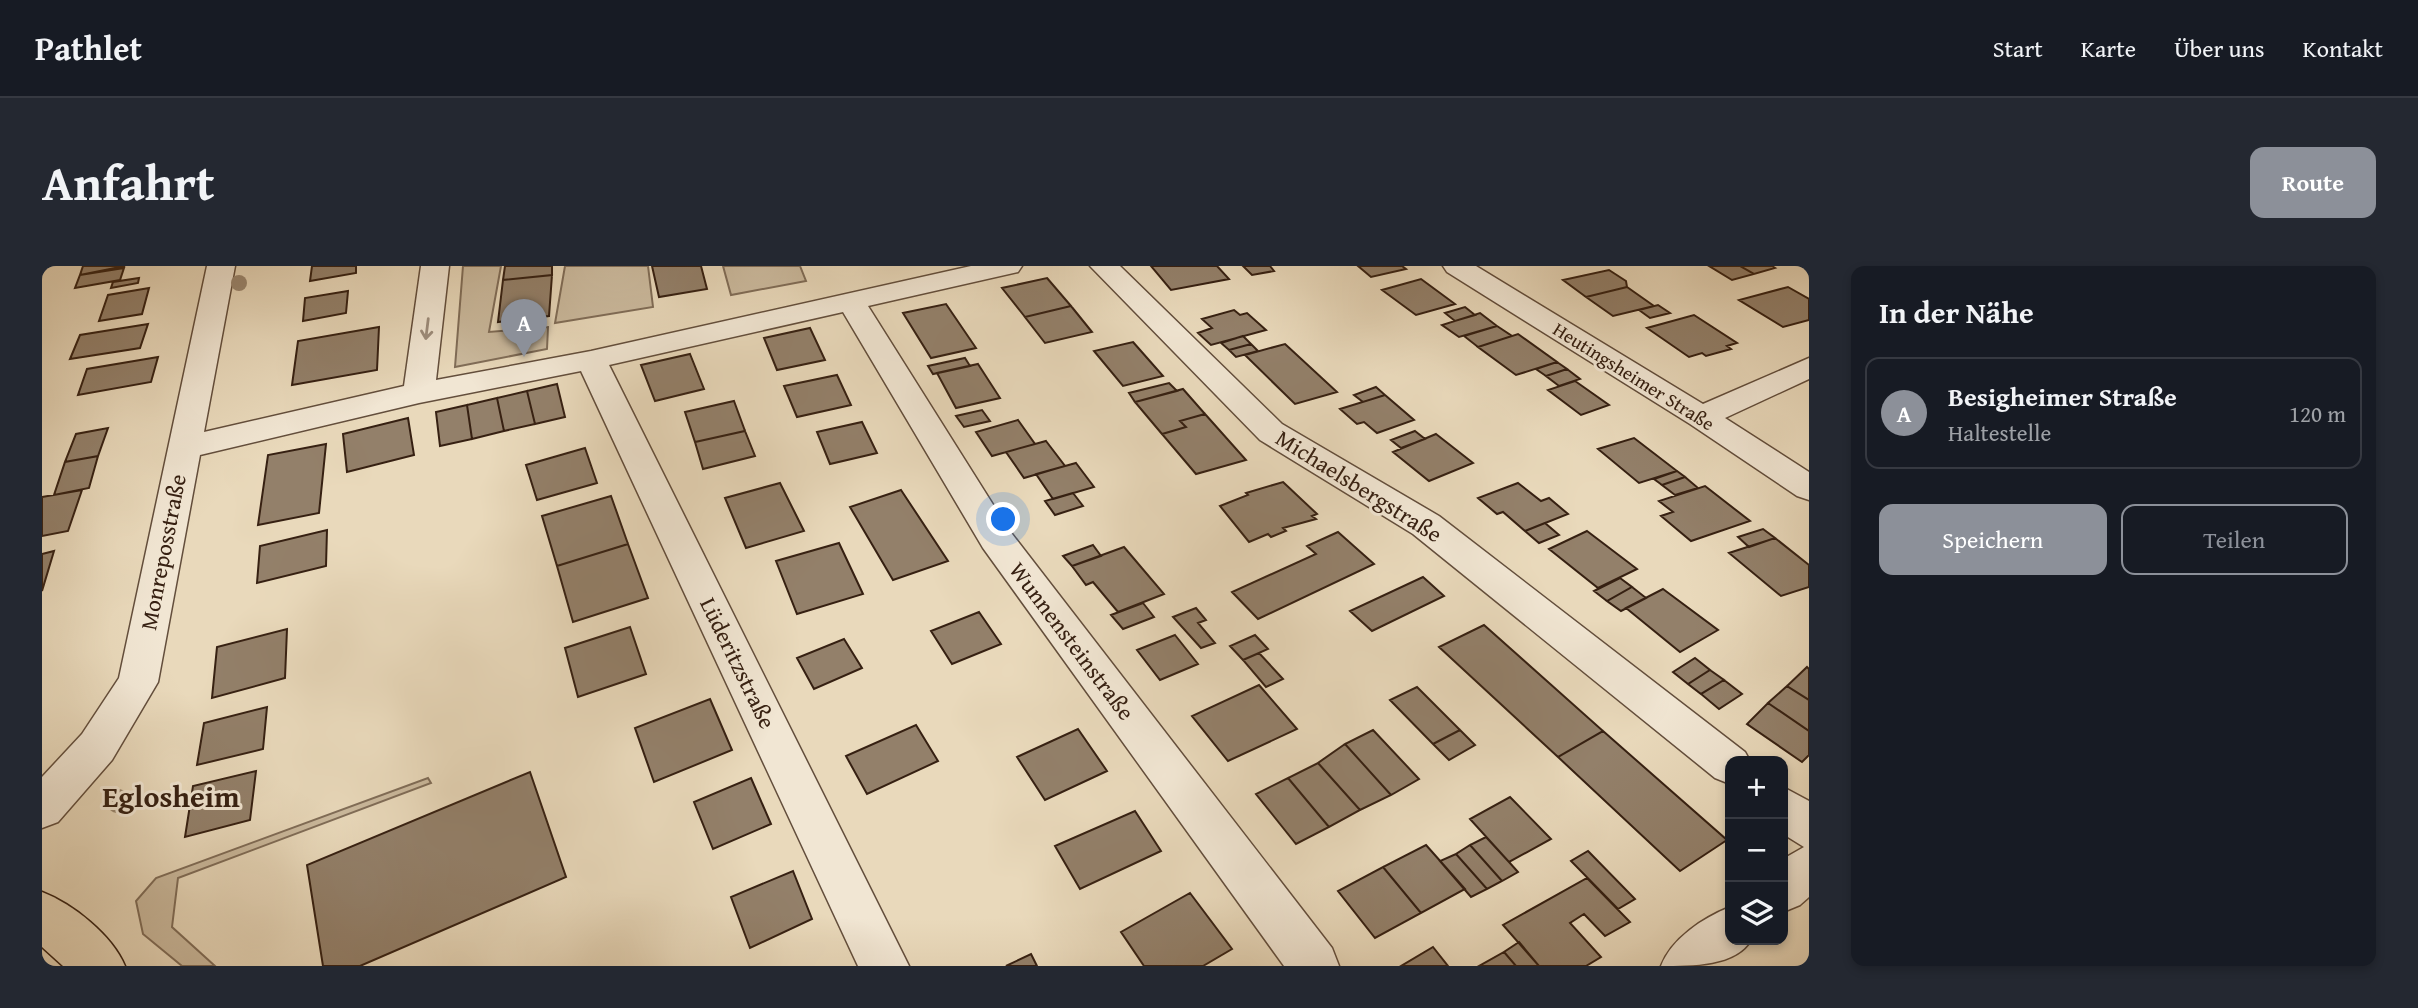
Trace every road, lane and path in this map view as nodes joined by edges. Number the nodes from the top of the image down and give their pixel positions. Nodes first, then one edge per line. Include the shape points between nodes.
1 (221, 266) edge
2 (435, 266) edge
3 (1008, 266) edge
4 (1104, 266) edge
5 (1457, 266) edge
6 (851, 302) junction
7 (591, 360) junction
8 (1809, 367) edge
9 (419, 393) junction
10 (1701, 417) junction
11 (183, 448) junction
12 (1809, 488) edge
13 (1725, 761) edge
14 (42, 808) edge
15 (1788, 811) edge
16 (1809, 828) edge
17 (1809, 867) edge
18 (1788, 885) edge
19 (42, 915) edge
20 (1725, 935) edge
21 (1311, 965) edge
22 (100, 966) edge
23 (884, 966) edge
24 (1686, 966) edge

1 - 11 street, Monreposstraße
2 -> 9 street
3 - 6 street
4 - 13 street, Michaelsbergstraße via 1271,432 1426,524
5 - 10 street, Heutingsheimer Straße
6 - 7 street
6 - 21 street, Wunnensteinstraße via 996,539
7 - 9 street
7 - 23 street, Lüderitzstraße
8 - 10 street
9 - 11 street
10 - 12 street, Heutingsheimer Straße
11 - 14 street, Monreposstraße via 138,682 97,747
15 - 16 street
17 - 18 street
19 - 22 main road
20 - 24 street

